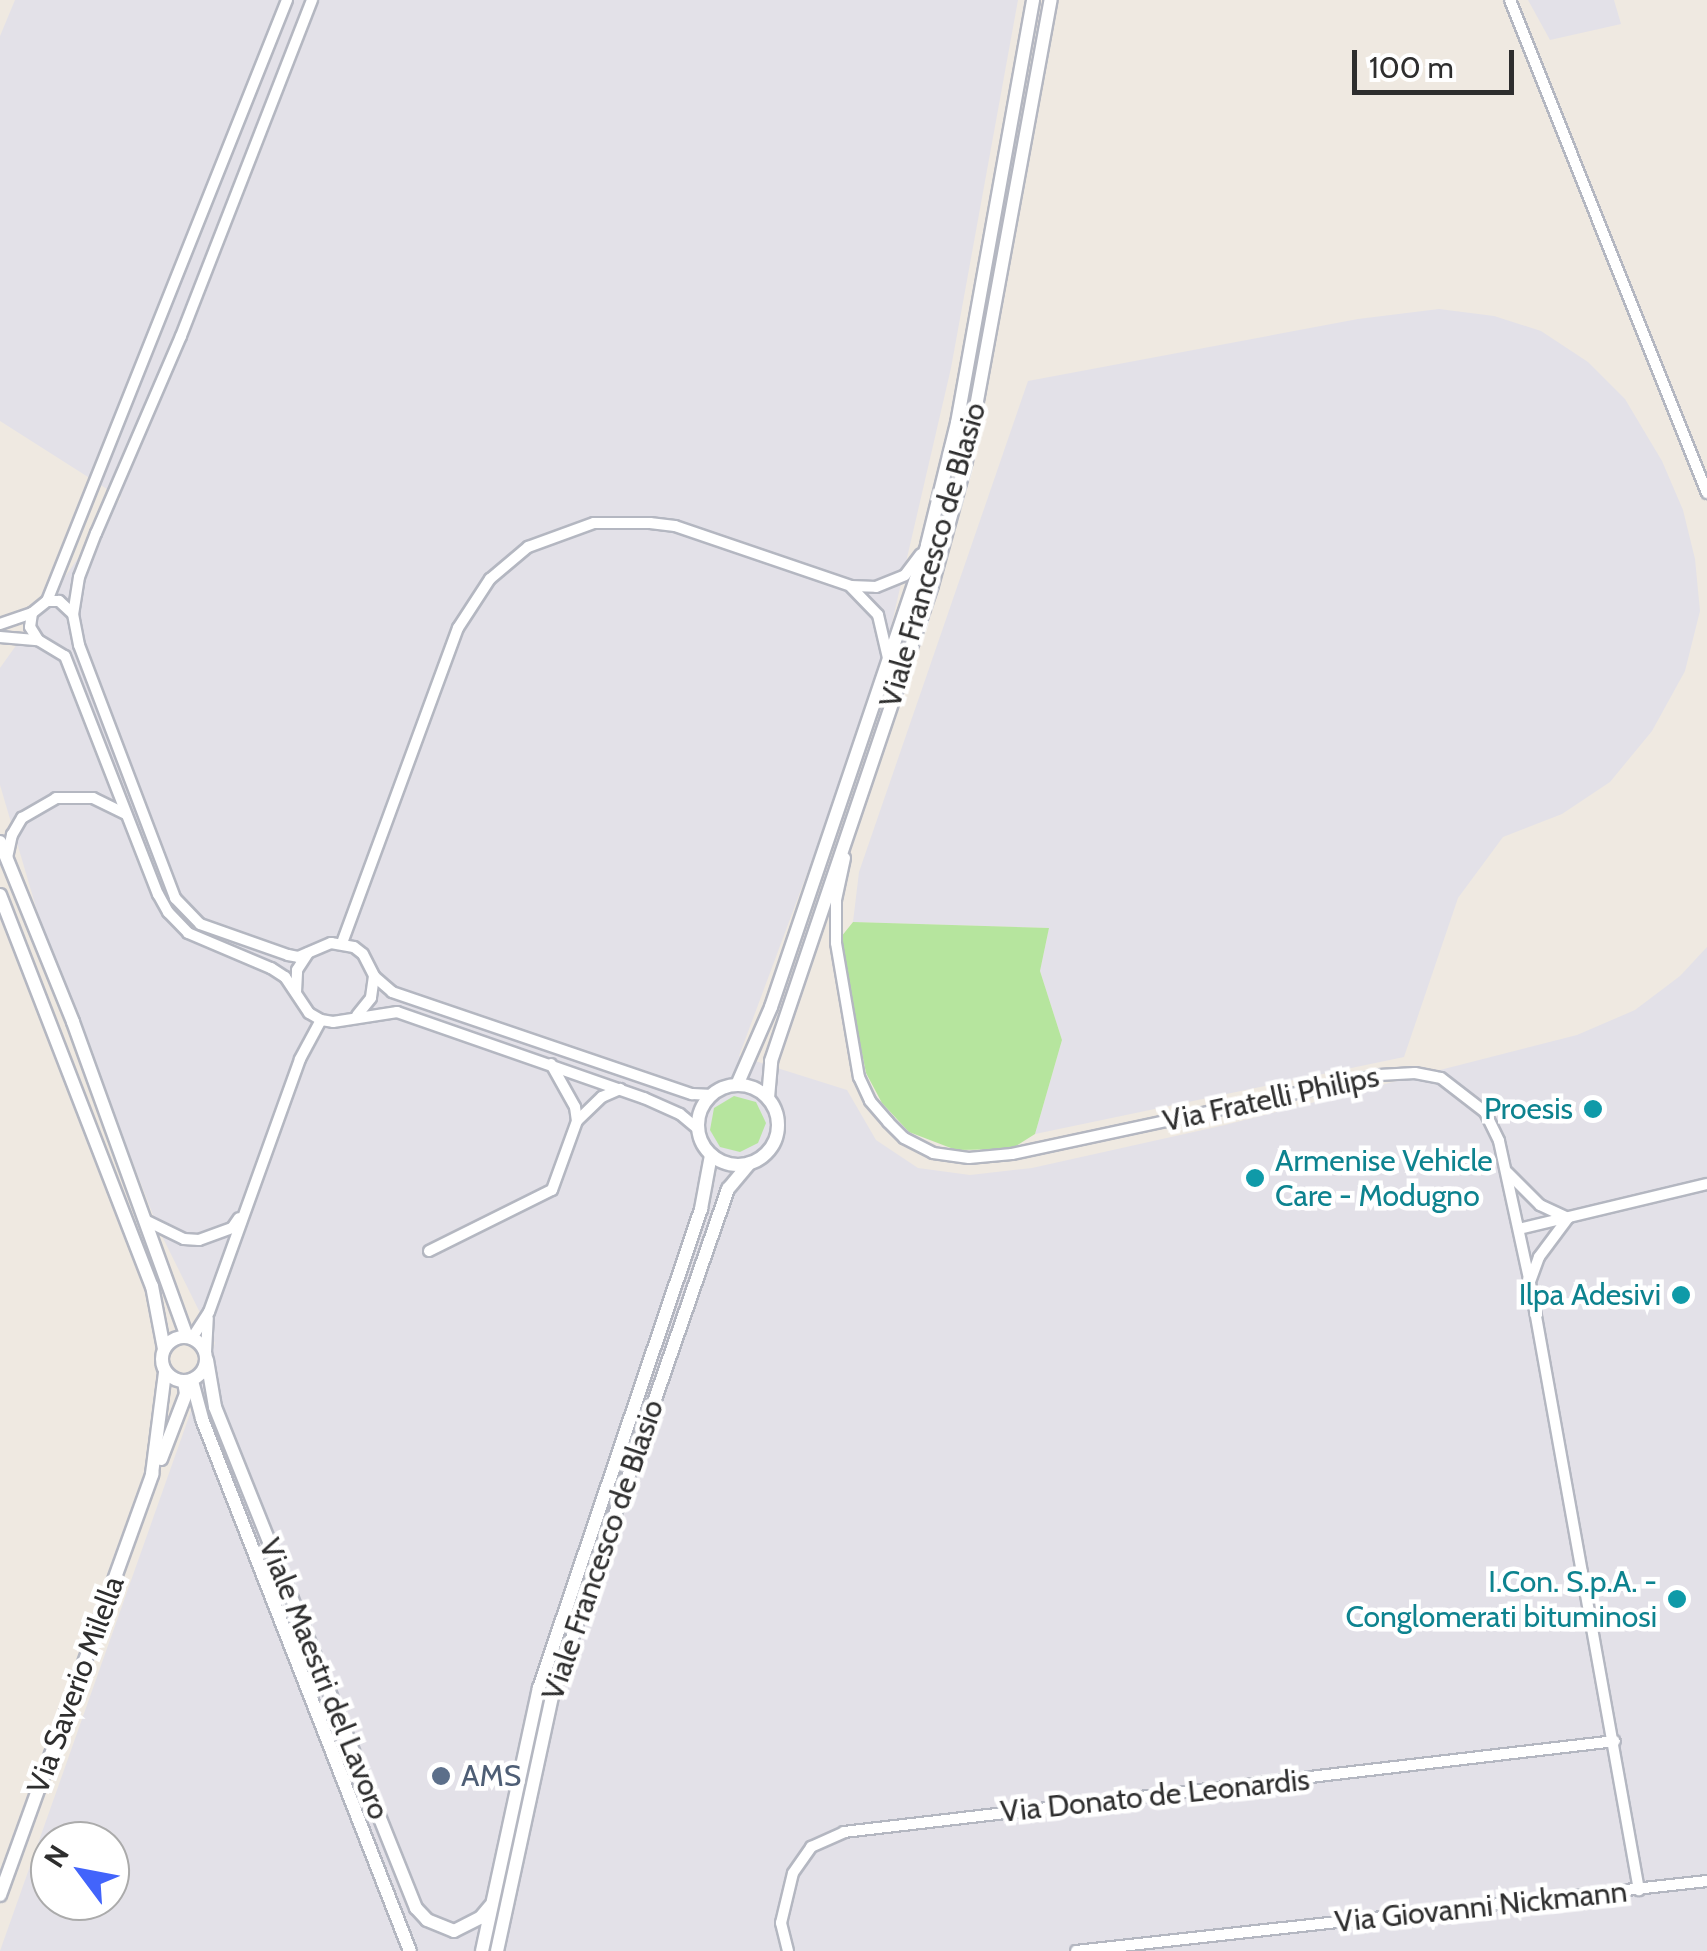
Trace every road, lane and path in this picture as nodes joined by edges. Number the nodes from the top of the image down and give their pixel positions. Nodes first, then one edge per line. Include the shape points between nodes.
1 (287, 0) edge
2 (312, 0) edge
3 (1033, 0) edge
4 (1051, 0) edge
5 (1510, 0) edge
6 (1707, 493) edge
7 (927, 545) junction
8 (850, 586) junction
9 (47, 601) junction
10 (32, 612) junction
11 (73, 614) junction
12 (0, 624) edge
13 (74, 628) junction
14 (0, 637) edge
15 (38, 640) junction
16 (51, 646) junction
17 (889, 662) junction
18 (855, 810) junction
19 (127, 814) junction
20 (0, 842) edge
21 (7, 860) junction
22 (0, 895) edge
23 (342, 943) junction
24 (309, 952) junction
25 (374, 976) junction
26 (296, 992) junction
27 (357, 1016) junction
28 (321, 1020) junction
29 (550, 1064) junction
30 (737, 1085) junction
31 (621, 1089) junction
32 (712, 1095) junction
33 (768, 1098) junction
34 (577, 1121) junction
35 (698, 1129) junction
36 (711, 1155) junction
37 (749, 1164) junction
38 (1506, 1171) junction
39 (1707, 1184) edge
40 (246, 1209) junction
41 (1568, 1218) junction
42 (147, 1221) junction
43 (1519, 1228) junction
44 (430, 1252) dead end
45 (1530, 1283) junction
46 (209, 1312) junction
47 (190, 1337) junction
48 (164, 1349) junction
49 (206, 1356) junction
50 (166, 1372) junction
51 (188, 1381) junction
52 (152, 1474) junction
53 (1614, 1740) junction
54 (1707, 1881) edge
55 (1638, 1890) junction
56 (0, 1896) edge
57 (492, 1904) junction
58 (410, 1951) edge
59 (482, 1951) edge
60 (497, 1951) edge
61 (788, 1951) edge
62 (1076, 1951) edge

1 - 9 street
2 - 11 street via 78,577
3 - 7 street, Viale Francesco de Blasio via 957,423
4 - 18 street, Viale Francesco de Blasio via 966,461
5 - 6 street
7 - 8 street via 895,582
7 - 17 street, Viale Francesco de Blasio
8 - 17 street via 878,615
8 - 23 street via 676,526 594,523 528,547 490,579 458,628
9 - 10 street
9 - 11 street
10 - 12 street
10 - 15 street via 30,628
11 - 13 street
13 - 16 street via 66,641
13 - 24 street via 175,898 200,924 298,957
14 - 15 street
15 - 16 street
16 - 19 street via 65,656
17 - 30 street, Viale Francesco de Blasio via 771,1008
18 - 33 street, Viale Francesco de Blasio via 771,1061
18 - 38 street, Via Fratelli Philips via 836,900 839,968 858,1077 904,1138 954,1157 1012,1154 1379,1075 1415,1073 1441,1078 1475,1100 1499,1141
19 - 21 street via 93,798 56,798 22,818
19 - 26 street via 158,894 178,923 204,941 272,968
20 - 21 street
21 - 42 street
22 - 48 street via 152,1286
23 - 24 street
23 - 25 street via 364,954
24 - 26 street via 297,970
25 - 27 street via 372,998
25 - 32 street via 392,992 692,1094
26 - 28 street
27 - 28 street
27 - 29 street via 396,1012
28 - 40 street via 300,1059
29 - 31 street
29 - 34 street
30 - 32 street
30 - 33 street
31 - 34 street
31 - 35 street via 680,1114
32 - 35 street
33 - 37 street via 778,1130 768,1152
34 - 44 street via 552,1190
35 - 36 street
36 - 37 street
36 - 57 street, Viale Francesco de Blasio via 701,1209 539,1688
37 - 60 street, Viale Francesco de Blasio via 728,1188 553,1694
38 - 41 street via 1540,1206
38 - 43 street, Via Fratelli Philips
39 - 41 street
40 - 42 street via 232,1228 199,1240 184,1240
40 - 46 street
41 - 43 street
41 - 45 street via 1539,1257
42 - 47 street
43 - 45 street, Via Fratelli Philips
45 - 53 street, Via Fratelli Philips
46 - 47 street
46 - 49 street
47 - 48 street
47 - 49 street
48 - 50 street
49 - 51 street via 203,1372
49 - 57 street, Viale Maestri del Lavoro via 215,1407 416,1908 454,1931
50 - 51 street
50 - 52 street, Via Saverio Milella
51 - 52 street, Via Saverio Milella
51 - 58 street, Viale Maestri del Lavoro
52 - 56 street, Via Saverio Milella
53 - 55 street, Via Fratelli Philips
53 - 61 street, Via Donato de Leonardis via 844,1832 811,1847 793,1873 781,1923
54 - 55 street, Via Giovanni Nickmann
55 - 62 street, Via Giovanni Nickmann
57 - 59 street, Viale Francesco de Blasio

